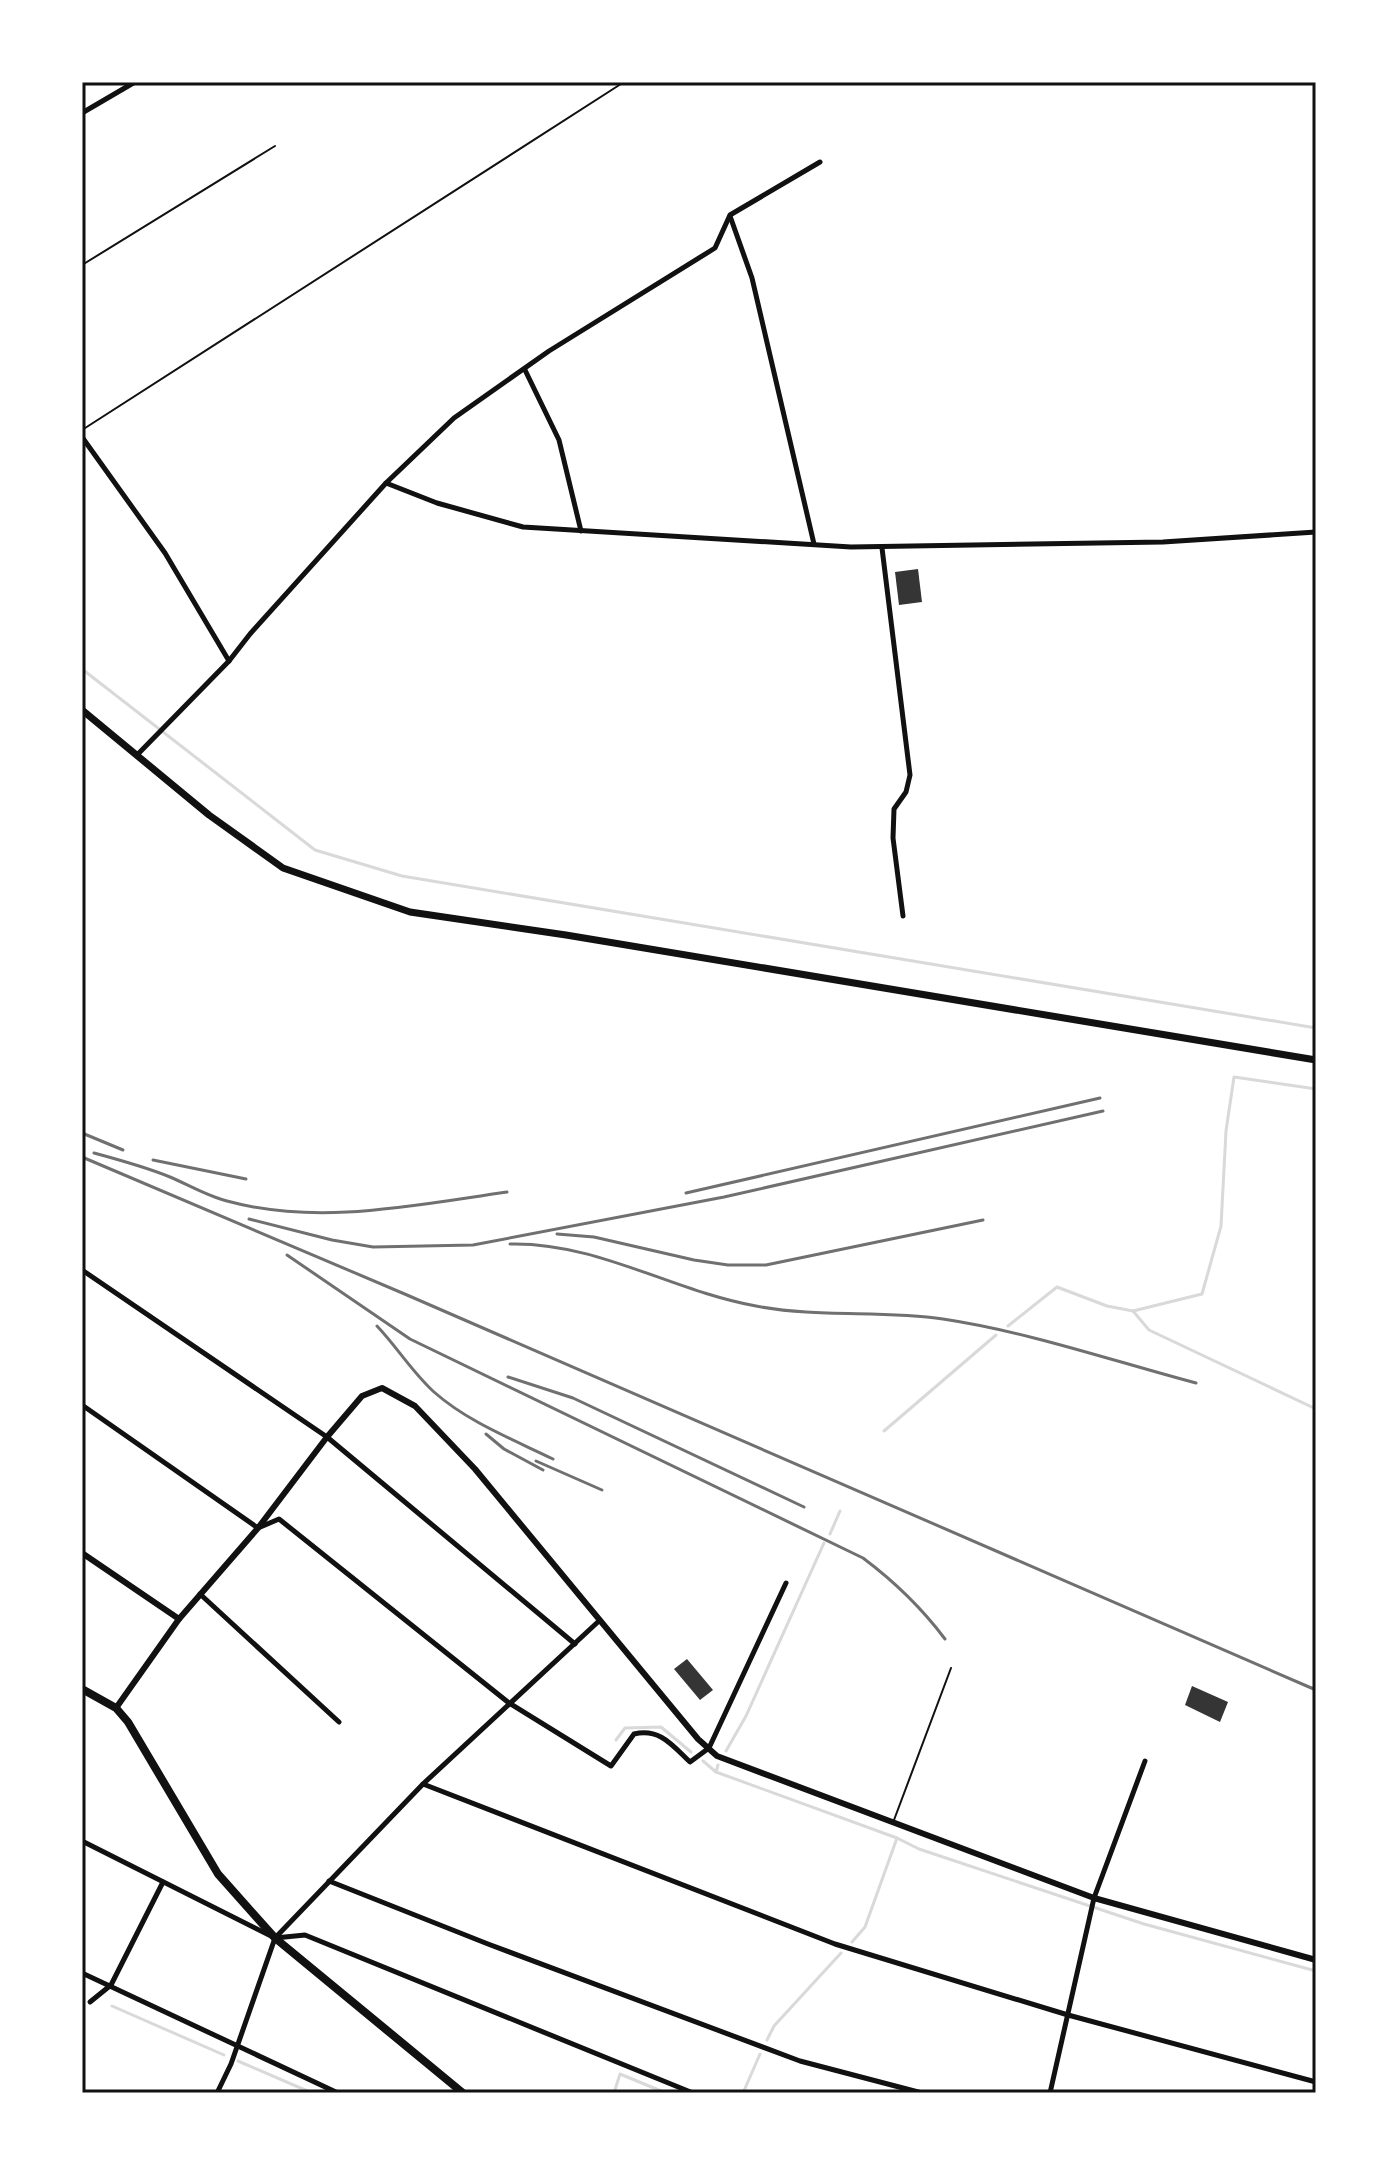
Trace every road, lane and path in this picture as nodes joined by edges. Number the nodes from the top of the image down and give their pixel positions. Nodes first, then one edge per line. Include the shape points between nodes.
1 (135, 82) edge
2 (624, 82) edge
3 (82, 113) edge
4 (275, 146) dead end
5 (820, 162) dead end
6 (730, 215) junction
7 (82, 265) edge
8 (525, 370) junction
9 (82, 430) edge
10 (82, 437) edge
11 (386, 483) junction
12 (581, 531) junction
13 (1316, 532) edge
14 (814, 544) junction
15 (882, 548) junction
16 (229, 661) junction
17 (82, 710) edge
18 (138, 754) junction
19 (903, 916) dead end
20 (1316, 1060) edge
21 (82, 1270) edge
22 (82, 1405) edge
23 (327, 1437) junction
24 (258, 1528) junction
25 (82, 1553) edge
26 (786, 1583) dead end
27 (200, 1594) junction
28 (179, 1619) junction
29 (600, 1620) junction
30 (575, 1644) junction
31 (951, 1668) dead end
32 (82, 1689) edge
33 (509, 1703) junction
34 (116, 1708) junction
35 (339, 1722) dead end
36 (709, 1748) junction
37 (1145, 1761) dead end
38 (423, 1784) junction
39 (894, 1822) junction
40 (82, 1841) edge
41 (329, 1881) junction
42 (163, 1882) junction
43 (1094, 1898) junction
44 (275, 1938) junction
45 (1316, 1960) edge
46 (82, 1973) edge
47 (111, 1985) junction
48 (90, 2002) dead end
49 (1068, 2015) junction
50 (236, 2046) junction
51 (1316, 2082) edge
52 (217, 2093) edge
53 (338, 2093) edge
54 (463, 2093) edge
55 (693, 2093) edge
56 (922, 2093) edge
57 (1050, 2093) edge

1 - 3 street
2 - 9 lane
4 - 7 lane
5 - 6 street
6 - 8 street via 715,248
6 - 14 street via 752,278
8 - 11 street via 454,418
8 - 12 street via 559,440
10 - 16 street via 165,553
11 - 12 street via 523,527
11 - 16 street
12 - 14 street
13 - 15 street via 1163,542
14 - 15 street
15 - 19 street via 910,775 894,809
16 - 18 street
17 - 18 main road
18 - 20 main road via 209,815 283,868 410,912
21 - 23 street
22 - 24 street
23 - 24 street
23 - 29 street via 362,1396 382,1388 415,1406 475,1469
23 - 30 street
24 - 27 street
24 - 33 street via 279,1519
25 - 28 street
26 - 36 street
27 - 28 street
27 - 35 street
28 - 34 street
29 - 30 street
29 - 36 street
30 - 33 street
31 - 39 lane
32 - 34 main road
33 - 36 street via 611,1766 634,1734 646,1731 659,1733 690,1762
33 - 38 street
34 - 44 main road via 218,1874
36 - 39 street via 717,1756
37 - 43 street
38 - 41 street
38 - 49 street via 835,1944
39 - 43 street
40 - 42 street
41 - 44 street
41 - 56 street via 800,2061
42 - 44 street
42 - 47 street
43 - 45 street
43 - 49 street
44 - 50 street
44 - 54 main road
44 - 55 street via 305,1935
46 - 47 street
47 - 48 street
47 - 50 street
49 - 51 street
49 - 57 street
50 - 52 street
50 - 53 street

